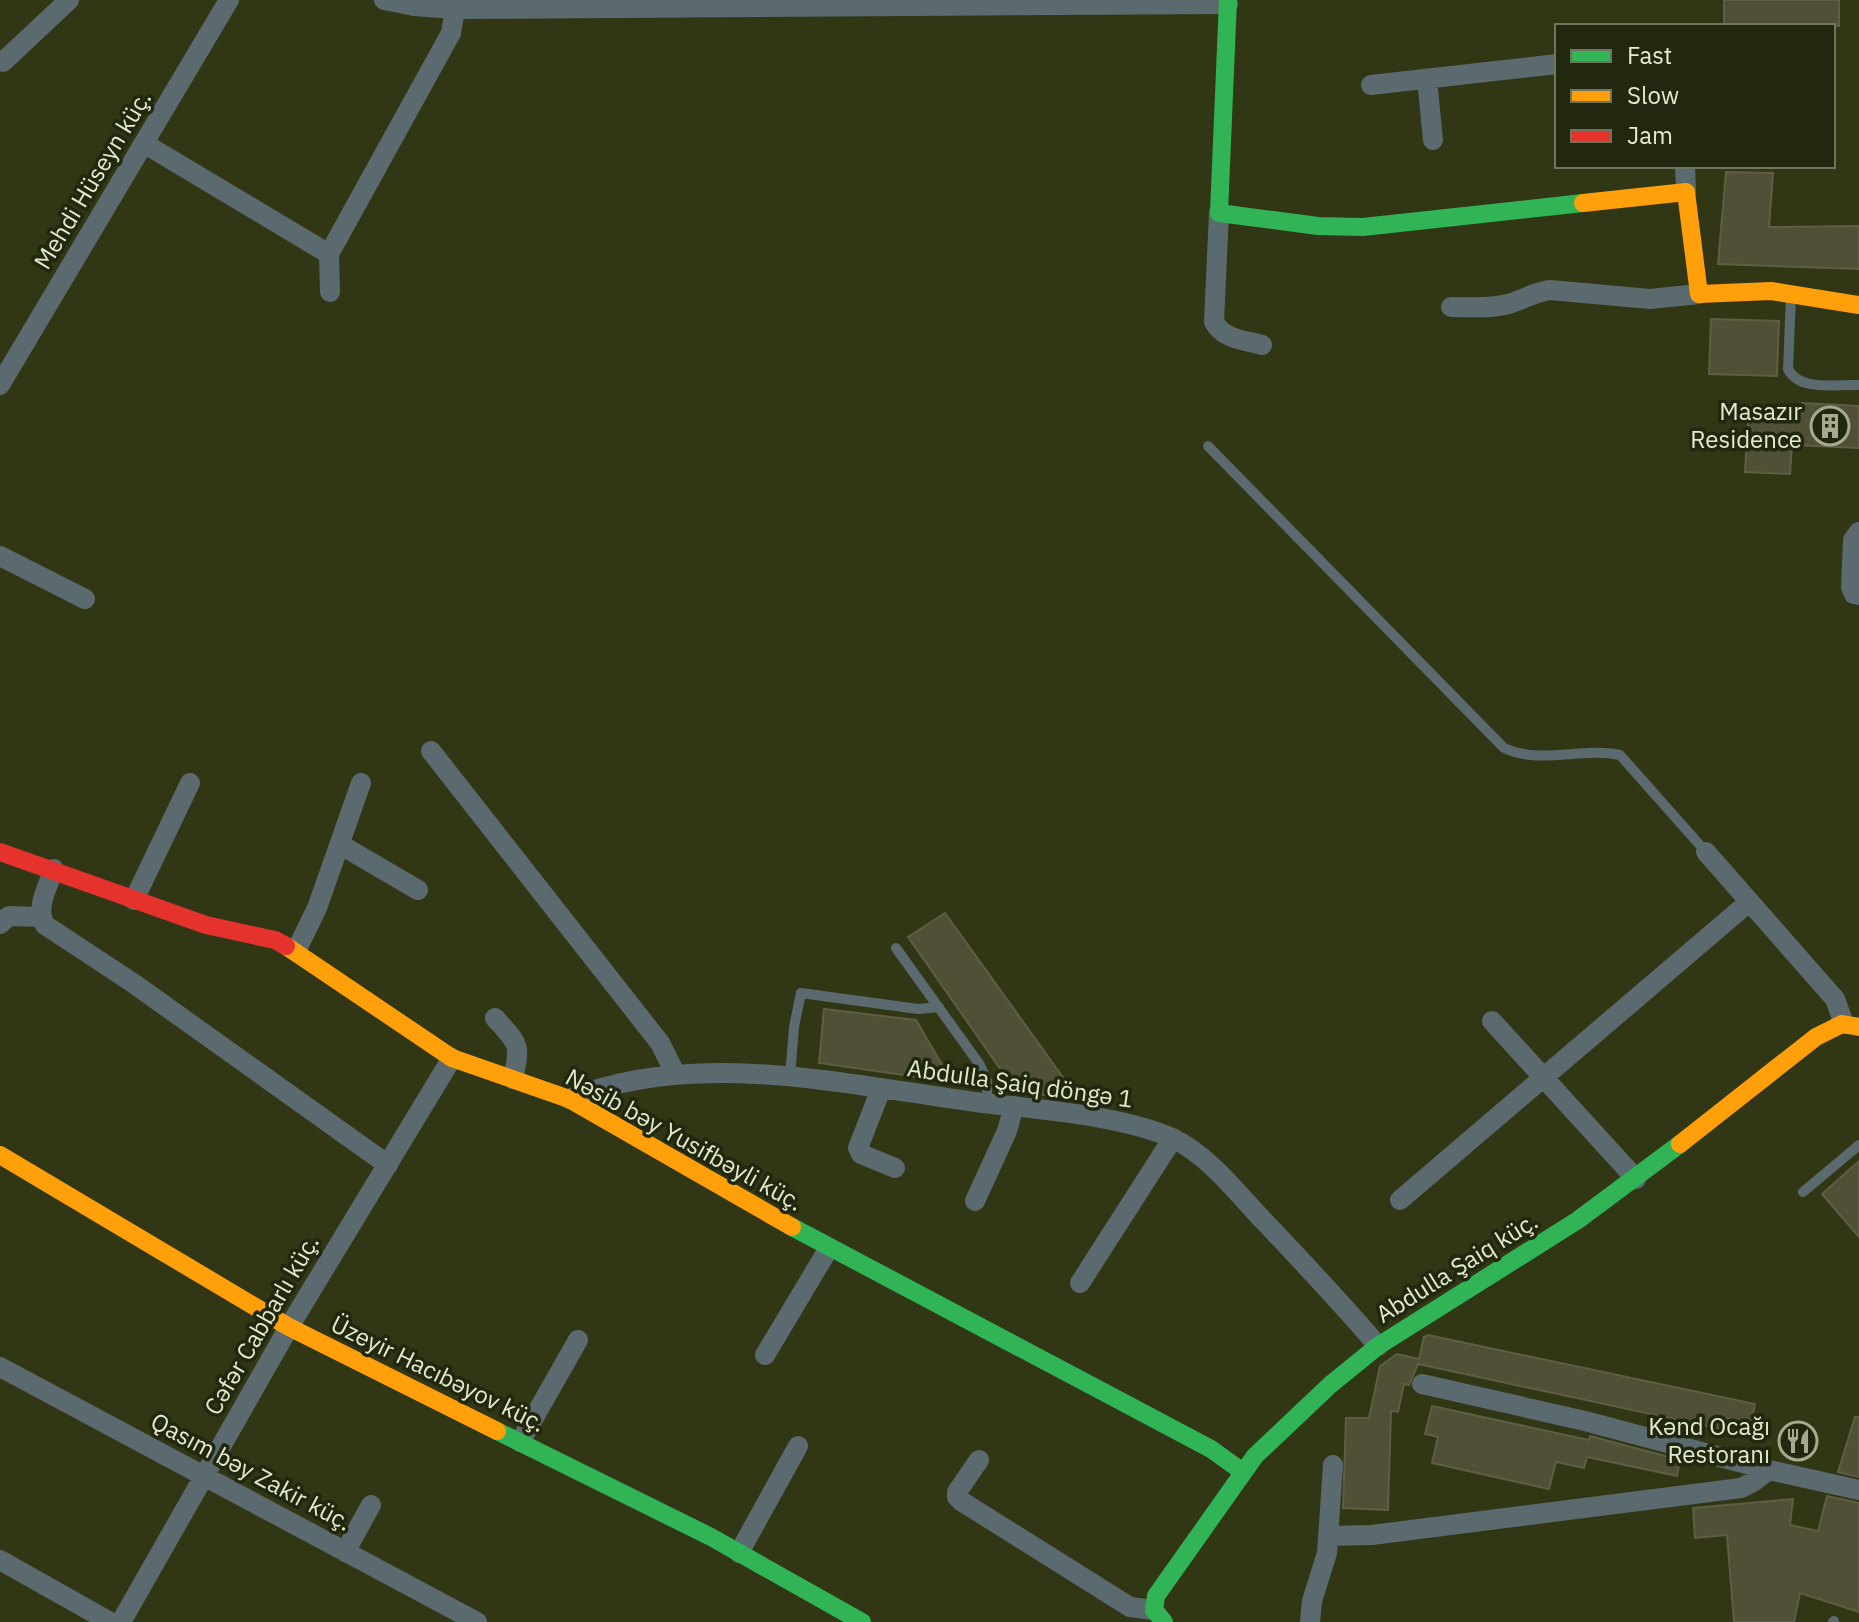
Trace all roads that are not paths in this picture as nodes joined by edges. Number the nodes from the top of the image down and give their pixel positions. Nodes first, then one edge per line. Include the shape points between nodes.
1 (69, 0) edge
2 (229, 0) edge
3 (384, 0) edge
4 (1228, 2) edge
5 (455, 9) junction
6 (3, 62) dead end
7 (1555, 64) edge
8 (1427, 79) junction
9 (1371, 85) dead end
10 (1433, 140) dead end
11 (145, 144) junction
12 (1685, 168) edge
13 (1686, 192) junction
14 (1219, 213) junction
15 (329, 254) junction
16 (330, 292) dead end
17 (1699, 294) junction
18 (1791, 294) junction
19 (1859, 305) edge
20 (1451, 307) dead end
21 (1262, 345) dead end
22 (0, 385) edge
23 (1859, 385) edge
24 (1208, 446) dead end
25 (1859, 532) edge
26 (0, 556) edge
27 (1859, 595) edge
28 (85, 599) dead end
29 (431, 751) dead end
30 (190, 783) dead end
31 (361, 783) dead end
32 (341, 845) junction
33 (0, 852) edge
34 (1706, 852) joint
35 (54, 869) junction
36 (418, 890) dead end
37 (134, 900) junction
38 (1749, 902) junction
39 (40, 917) junction
40 (0, 924) edge
41 (896, 948) dead end
42 (296, 951) junction
43 (939, 1007) junction
44 (495, 1018) dead end
45 (1492, 1021) dead end
46 (1852, 1026) edge
47 (452, 1058) junction
48 (676, 1075) junction
49 (790, 1077) junction
50 (1543, 1078) junction
51 (513, 1079) junction
52 (881, 1089) junction
53 (569, 1099) junction
54 (987, 1103) junction
55 (1014, 1106) junction
56 (1173, 1138) junction
57 (1859, 1145) edge
58 (0, 1155) edge
59 (388, 1165) junction
60 (895, 1168) dead end
61 (1636, 1179) junction
62 (1803, 1192) dead end
63 (1400, 1200) dead end
64 (975, 1201) dead end
65 (829, 1248) junction
66 (1080, 1283) dead end
67 (289, 1327) junction
68 (578, 1340) dead end
69 (1378, 1346) junction
70 (765, 1355) dead end
71 (0, 1367) edge
72 (1422, 1384) dead end
73 (520, 1442) junction
74 (798, 1446) dead end
75 (979, 1460) dead end
76 (1333, 1465) dead end
77 (1769, 1470) junction
78 (1243, 1472) junction
79 (204, 1477) junction
80 (1859, 1490) edge
81 (371, 1505) dead end
82 (1328, 1536) junction
83 (345, 1552) junction
84 (739, 1553) junction
85 (0, 1560) edge
86 (1159, 1616) edge
87 (110, 1622) edge
88 (121, 1622) edge
89 (477, 1622) edge
90 (862, 1622) edge
91 (1310, 1622) edge

1 - 6 street
2 - 11 street, Mehdi Hüseyn küç.
3 - 5 street
4 - 5 street
4 - 14 street
5 - 15 street via 451,33
7 - 8 street
8 - 9 street
8 - 10 street
11 - 15 street
11 - 22 street, Mehdi Hüseyn küç.
12 - 13 street
13 - 14 street via 1363,227
13 - 17 street
14 - 21 street via 1214,322 1225,335
15 - 16 street
17 - 18 street
17 - 20 street via 1650,299 1550,290 1512,304
18 - 19 street
18 - 23 lane via 1788,369 1793,379
24 - 34 lane via 1504,748 1531,757 1620,755
25 - 27 street via 1853,540 1851,587
26 - 28 street
29 - 48 street via 660,1043
30 - 37 street
31 - 32 street
32 - 36 street
32 - 42 street
33 - 35 street, Nəsib bəy Yusifbəyli küç.
34 - 38 street
35 - 37 street, Nəsib bəy Yusifbəyli küç.
35 - 39 street
37 - 42 street, Nəsib bəy Yusifbəyli küç. via 206,925 275,940
38 - 46 street via 1835,999
38 - 50 street
39 - 40 street via 9,916
39 - 59 street
41 - 43 lane
42 - 47 street, Nəsib bəy Yusifbəyli küç.
43 - 49 lane via 918,1009 801,993
43 - 54 lane via 980,1065
44 - 51 street via 517,1043
45 - 50 street
46 - 61 street, Abdulla Şaiq küç. via 1833,1026 1816,1037
47 - 51 street, Nəsib bəy Yusifbəyli küç.
47 - 59 street, Cəfər Cabbarlı küç.
48 - 49 street, Abdulla Şaiq döngə 1
48 - 53 street, Abdulla Şaiq döngə 1 via 602,1085
49 - 52 street, Abdulla Şaiq döngə 1
50 - 61 street
50 - 63 street
51 - 53 street, Nəsib bəy Yusifbəyli küç.
52 - 54 street, Abdulla Şaiq döngə 1
52 - 60 street via 858,1148
53 - 65 street, Nəsib bəy Yusifbəyli küç.
54 - 55 street, Abdulla Şaiq döngə 1
55 - 56 street, Abdulla Şaiq döngə 1
55 - 64 street
56 - 66 street
56 - 69 street, Abdulla Şaiq döngə 1 via 1228,1183
57 - 62 lane
58 - 67 street, Üzeyir Hacıbəyov küç.
59 - 67 street, Cəfər Cabbarlı küç.
61 - 69 street, Abdulla Şaiq küç.
65 - 70 street
65 - 78 street, Nəsib bəy Yusifbəyli küç. via 1211,1449
67 - 73 street, Üzeyir Hacıbəyov küç.
67 - 79 street, Cəfər Cabbarlı küç.
68 - 73 street
69 - 78 street, Abdulla Şaiq küç. via 1330,1385
71 - 79 street, Qasım bəy Zakir küç.
72 - 77 street
73 - 84 street, Üzeyir Hacıbəyov küç.
74 - 84 street
75 - 86 street via 957,1492 961,1501 1130,1607
76 - 82 street
77 - 80 street
77 - 82 street via 1725,1491
78 - 86 street, Abdulla Şaiq küç. via 1156,1596
79 - 83 street, Qasım bəy Zakir küç.
79 - 88 street, Cəfər Cabbarlı küç.
81 - 83 street
82 - 91 street
83 - 89 street, Qasım bəy Zakir küç.
84 - 90 street, Üzeyir Hacıbəyov küç.
85 - 87 street

